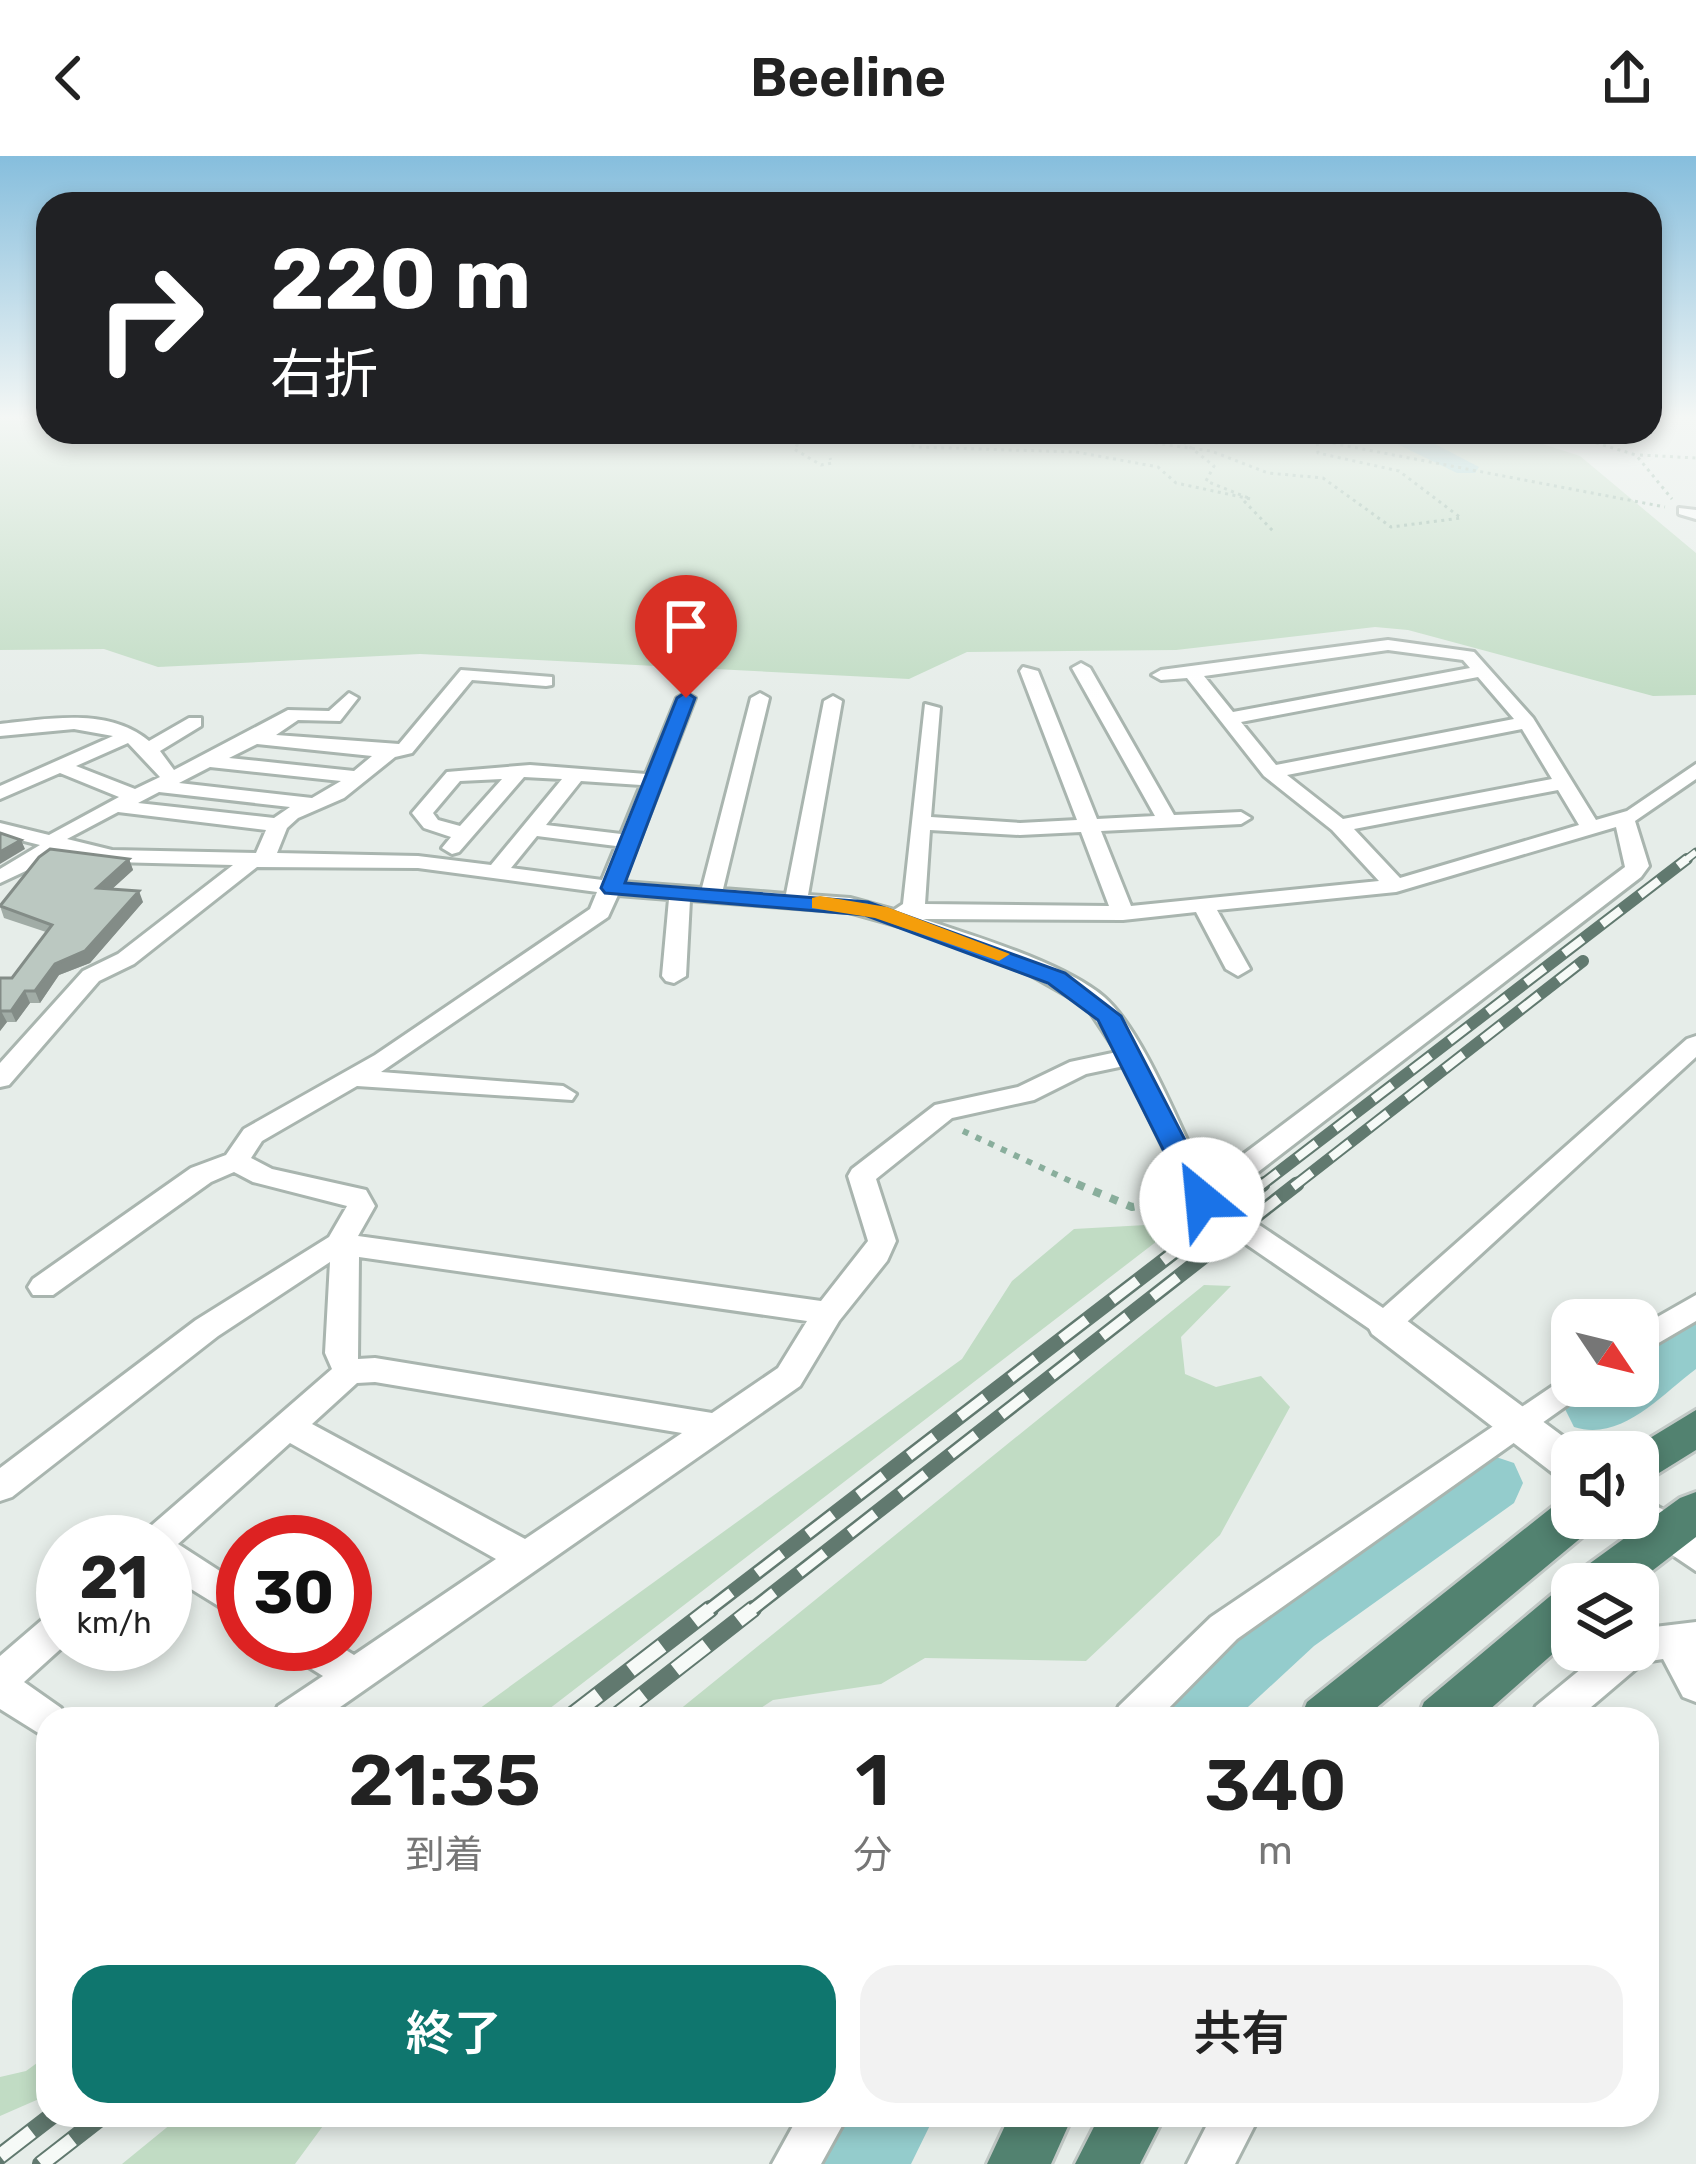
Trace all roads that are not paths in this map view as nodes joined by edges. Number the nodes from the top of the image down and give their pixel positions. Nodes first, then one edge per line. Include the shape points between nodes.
1 (1082, 668) dead end
2 (1029, 671) dead end
3 (1483, 671) junction
4 (1192, 672) junction
5 (1161, 675) dead end
6 (546, 681) dead end
7 (349, 698) dead end
8 (686, 698) dead end
9 (760, 698) dead end
10 (833, 701) dead end
11 (931, 708) dead end
12 (1226, 719) junction
13 (195, 722) dead end
14 (1526, 722) junction
15 (0, 730) edge
16 (130, 735) junction
17 (250, 738) junction
18 (152, 748) junction
19 (389, 752) junction
20 (205, 760) junction
21 (61, 767) junction
22 (1696, 770) edge
23 (518, 772) junction
24 (1271, 772) junction
25 (358, 777) junction
26 (574, 777) junction
27 (654, 781) junction
28 (1561, 783) junction
29 (6, 785) edge
30 (139, 791) junction
31 (314, 804) junction
32 (0, 809) edge
33 (1241, 818) dead end
34 (1624, 819) junction
35 (1168, 822) junction
36 (922, 823) junction
37 (278, 824) junction
38 (1339, 826) junction
39 (1086, 827) junction
40 (0, 829) edge
41 (533, 829) junction
42 (1592, 830) junction
43 (464, 834) junction
44 (631, 842) junction
45 (52, 846) junction
46 (257, 862) junction
47 (438, 865) junction
48 (496, 873) junction
49 (0, 877) edge
50 (1396, 886) junction
51 (612, 888) junction
52 (680, 894) junction
53 (712, 896) junction
54 (796, 901) junction
55 (1202, 902) junction
56 (1123, 913) junction
57 (913, 916) junction
58 (1238, 969) dead end
59 (674, 976) dead end
60 (1696, 1043) edge
61 (1132, 1057) junction
62 (0, 1078) edge
63 (348, 1078) junction
64 (563, 1094) dead end
65 (236, 1161) junction
66 (1195, 1190) junction
67 (339, 1244) junction
68 (43, 1287) dead end
69 (1696, 1306) edge
70 (828, 1313) junction
71 (1385, 1324) junction
72 (1659, 1330) edge
73 (349, 1372) junction
74 (1551, 1398) edge
75 (1514, 1422) junction
76 (288, 1426) junction
77 (714, 1426) junction
78 (1696, 1427) edge
79 (1551, 1449) edge
80 (1659, 1453) edge
81 (0, 1487) edge
82 (187, 1515) edge
83 (1674, 1528) edge
84 (1551, 1535) edge
85 (525, 1557) junction
86 (1627, 1563) edge
87 (1551, 1625) edge
88 (1659, 1644) edge
89 (36, 1649) edge
90 (347, 1671) edge
91 (1620, 1671) edge
92 (353, 1675) junction
93 (0, 1683) edge
94 (1696, 1685) edge
95 (308, 1707) edge
96 (1144, 1707) edge
97 (1340, 1707) edge
98 (1456, 1707) edge
99 (1567, 1707) edge
100 (36, 1712) edge
101 (818, 2127) edge
102 (1036, 2127) edge
103 (1127, 2127) edge
104 (1231, 2127) edge
105 (795, 2164) edge
106 (1018, 2164) edge
107 (1106, 2164) edge
108 (1210, 2164) edge

1 - 35 street
2 - 39 street
3 - 4 street via 1468,656 1388,645
3 - 12 street
3 - 14 street
4 - 5 street
4 - 12 street
6 - 19 street via 467,674 405,749
7 - 17 street via 334,717 294,714
8 - 27 street
9 - 53 street
10 - 54 street
11 - 36 street
12 - 24 street
13 - 18 street
14 - 24 street
14 - 28 street
15 - 16 street via 94,722
16 - 18 street
16 - 21 street
17 - 19 street
17 - 20 street
18 - 30 street
19 - 25 street
20 - 25 street
20 - 30 street
21 - 29 street
21 - 30 street
22 - 34 street
23 - 26 street
23 - 43 street
23 - 43 street via 454,776 422,813
24 - 38 street
25 - 31 street
26 - 27 street
26 - 41 street
27 - 44 street
28 - 38 street
28 - 42 street
30 - 31 street
30 - 32 street via 47,826
30 - 37 street
30 - 45 street via 62,832
31 - 37 street
33 - 35 street
34 - 42 street
34 - 66 street via 1633,872 1235,1175
35 - 39 street
36 - 39 street
36 - 57 street
37 - 46 street
38 - 50 street
39 - 56 street
40 - 45 street
41 - 44 street
41 - 48 street
42 - 50 street
43 - 47 street
44 - 51 street
45 - 46 street via 141,860
45 - 49 street
46 - 47 street
46 - 62 street via 92,976
47 - 48 street
48 - 51 street
50 - 55 street
51 - 52 street
51 - 63 street via 583,928
52 - 53 street
52 - 59 street
53 - 54 street
54 - 57 street
55 - 56 street
55 - 58 street
56 - 57 street
57 - 61 street via 1078,989 1108,1016
60 - 71 street
61 - 66 street
61 - 70 street via 944,1112 862,1176 882,1240
63 - 64 street
63 - 65 street via 253,1136
65 - 67 street via 255,1177 332,1186 356,1197 361,1206
65 - 68 street via 201,1175
66 - 71 street via 1210,1208
67 - 70 street
67 - 73 street via 340,1353
67 - 81 street via 133,1382
69 - 72 street
70 - 77 street via 789,1377
71 - 75 street
73 - 76 street
73 - 77 street
74 - 75 street
75 - 79 street
75 - 96 street via 1224,1628
76 - 82 street
76 - 85 street
77 - 85 street
78 - 80 highway
83 - 86 highway
84 - 97 highway
85 - 92 street
87 - 98 highway
88 - 94 street
89 - 93 street
90 - 92 street
91 - 99 street
92 - 95 street
93 - 100 street
101 - 105 street
102 - 106 highway
103 - 107 highway
104 - 108 street

